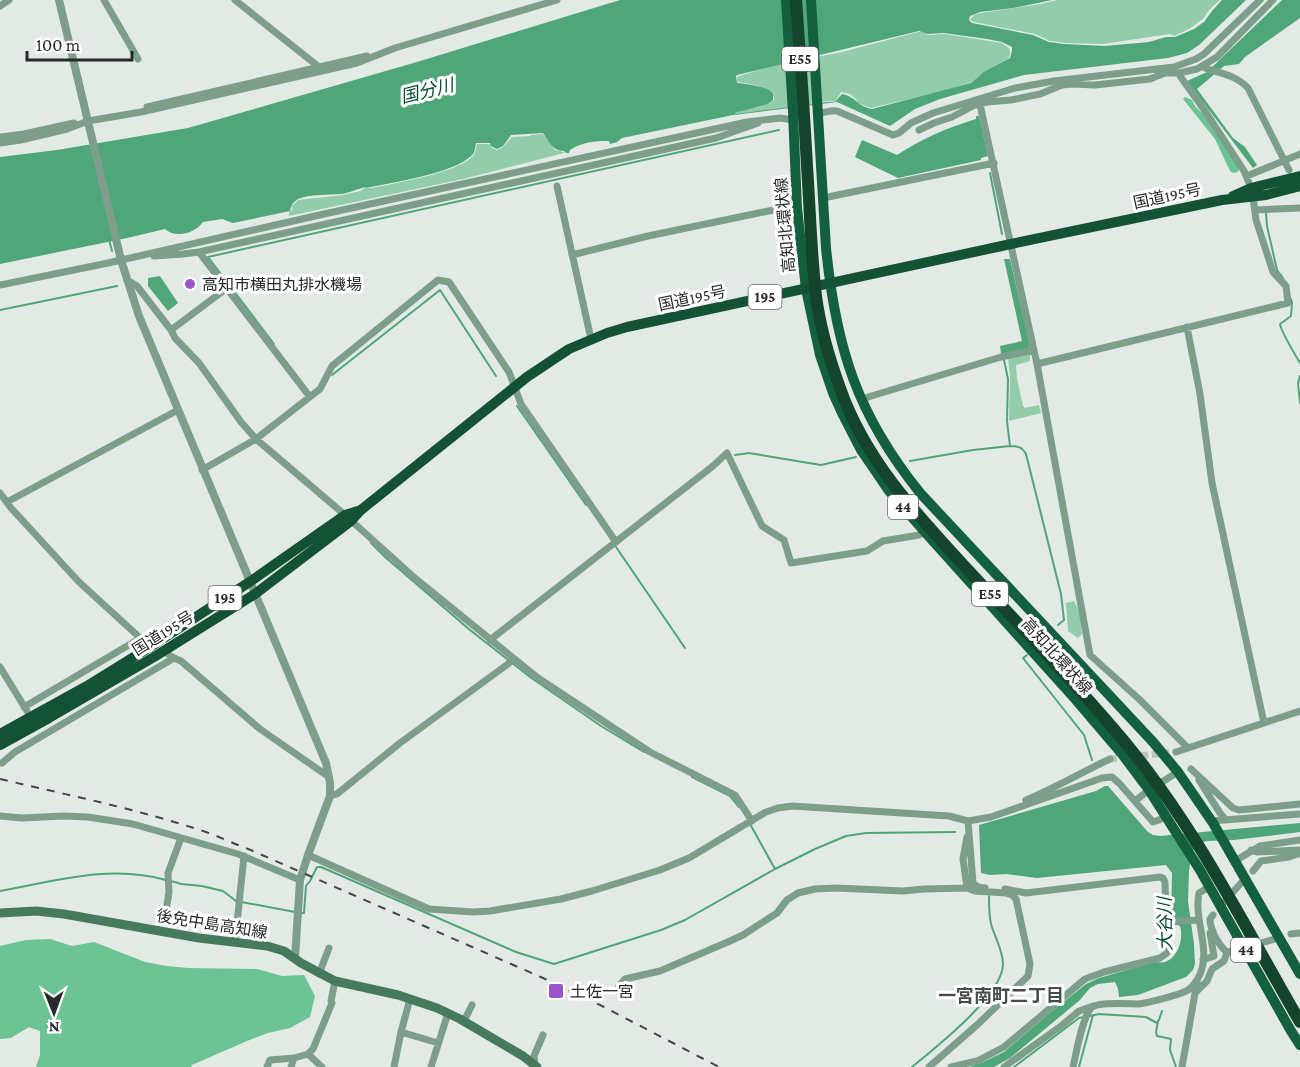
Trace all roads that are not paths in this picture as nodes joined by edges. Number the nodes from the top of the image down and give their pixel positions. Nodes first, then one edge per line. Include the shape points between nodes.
1 (9, 0) edge
2 (59, 0) edge
3 (104, 0) edge
4 (235, 0) edge
5 (557, 0) edge
6 (786, 0) edge
7 (796, 0) edge
8 (801, 0) edge
9 (811, 0) edge
10 (1260, 0) edge
11 (1273, 0) edge
12 (0, 6) edge
13 (372, 56) junction
14 (138, 59) dead end
15 (319, 67) junction
16 (1204, 68) junction
17 (1169, 71) junction
18 (1179, 73) junction
19 (980, 102) junction
20 (818, 113) junction
21 (122, 115) junction
22 (797, 117) junction
23 (762, 121) junction
24 (86, 124) junction
25 (919, 130) dead end
26 (0, 137) edge
27 (0, 142) edge
28 (1300, 154) edge
29 (1284, 161) junction
30 (994, 163) junction
31 (1289, 170) dead end
32 (1247, 176) junction
33 (1300, 176) edge
34 (557, 186) dead end
35 (1300, 186) edge
36 (1252, 193) junction
37 (823, 198) junction
38 (797, 208) junction
39 (1300, 208) edge
40 (1255, 210) junction
41 (1011, 244) junction
42 (199, 252) junction
43 (144, 255) junction
44 (572, 255) junction
45 (120, 257) junction
46 (127, 280) junction
47 (830, 284) junction
48 (0, 285) edge
49 (227, 288) junction
50 (806, 289) junction
51 (1187, 327) junction
52 (171, 330) junction
53 (591, 339) junction
54 (1034, 350) junction
55 (1037, 364) junction
56 (515, 387) junction
57 (310, 397) junction
58 (861, 401) junction
59 (178, 410) junction
60 (256, 439) junction
61 (202, 470) junction
62 (0, 493) edge
63 (7, 502) junction
64 (348, 518) junction
65 (924, 531) junction
66 (616, 542) junction
67 (251, 581) junction
68 (255, 594) junction
69 (139, 639) junction
70 (490, 640) junction
71 (150, 647) junction
72 (164, 651) junction
73 (1090, 655) junction
74 (174, 658) junction
75 (510, 661) junction
76 (1082, 666) junction
77 (0, 667) edge
78 (90, 690) junction
79 (24, 707) junction
80 (1300, 711) edge
81 (1264, 723) junction
82 (0, 734) edge
83 (42, 736) junction
84 (0, 745) edge
85 (1188, 748) junction
86 (1176, 752) tunnel mouth
87 (1110, 759) tunnel mouth
88 (2, 763) dead end
89 (1191, 769) junction
90 (1176, 770) junction
91 (329, 777) junction
92 (1149, 790) junction
93 (330, 796) junction
94 (1135, 801) junction
95 (1300, 804) edge
96 (1300, 813) edge
97 (0, 816) edge
98 (1166, 816) junction
99 (991, 817) junction
100 (1226, 820) junction
101 (748, 822) junction
102 (1212, 822) junction
103 (968, 825) junction
104 (181, 838) junction
105 (1300, 840) edge
106 (1251, 850) junction
107 (1300, 850) edge
108 (308, 855) junction
109 (244, 856) junction
110 (1235, 861) junction
111 (1253, 871) dead end
112 (300, 880) junction
113 (1242, 882) dead end
114 (1209, 887) junction
115 (967, 888) junction
116 (1224, 902) dead end
117 (166, 911) dead end
118 (0, 913) edge
119 (1213, 915) dead end
120 (1199, 920) junction
121 (1166, 922) junction
122 (1213, 931) junction
123 (1300, 933) edge
124 (1291, 934) dead end
125 (1275, 939) dead end
126 (234, 942) junction
127 (1249, 947) dead end
128 (329, 948) dead end
129 (295, 958) junction
130 (1203, 960) junction
131 (319, 974) junction
132 (1300, 974) edge
133 (1197, 980) junction
134 (335, 981) junction
135 (619, 986) dead end
136 (1194, 994) junction
137 (410, 999) junction
138 (472, 1005) dead end
139 (1091, 1007) junction
140 (448, 1013) junction
141 (464, 1021) junction
142 (1295, 1027) edge
143 (400, 1032) junction
144 (543, 1035) dead end
145 (438, 1043) junction
146 (1300, 1045) edge
147 (1300, 1052) edge
148 (308, 1054) junction
149 (294, 1058) junction
150 (933, 1066) edge
151 (267, 1067) edge
152 (291, 1067) edge
153 (322, 1067) edge
154 (394, 1067) edge
155 (431, 1067) edge
156 (536, 1067) edge
157 (951, 1067) edge
158 (1004, 1067) edge
159 (1073, 1067) edge
160 (1182, 1067) edge

1 - 12 street
2 - 24 street
3 - 14 street
4 - 15 street
5 - 13 street
6 - 22 main road, 高知北環状線 / 44
7 - 22 highway, E55
8 - 22 highway
9 - 20 main road, 高知北環状線 / 44
10 - 17 street via 1204,54
11 - 16 street
13 - 15 street
13 - 21 street via 308,75
15 - 21 street via 154,104
16 - 18 street
16 - 29 street via 1235,78 1248,88
17 - 18 street
17 - 19 street via 1068,82 1040,94
18 - 32 street
19 - 20 street via 920,118 892,135 837,111
19 - 25 street
19 - 30 street
20 - 37 main road, 高知北環状線 / 44
21 - 24 street
22 - 23 street
22 - 38 main road, 高知北環状線 / 44
22 - 142 highway, E55 via 817,298 840,390 864,442 914,511 1105,718 1168,798 1206,858
23 - 42 street via 716,138
23 - 43 street
24 - 26 street via 71,123
24 - 27 street
24 - 45 street
28 - 29 street
29 - 31 street
29 - 32 street
30 - 37 street
30 - 41 street
32 - 36 street
33 - 36 highway, 国道195号 / 195
34 - 44 street
35 - 36 highway, 国道195号 / 195
36 - 40 street
36 - 41 highway, 国道195号 / 195
37 - 47 main road, 高知北環状線 / 44
38 - 44 street
38 - 50 main road, 高知北環状線 / 44
39 - 40 street
40 - 51 street via 1273,272 1286,286 1288,303
41 - 47 highway, 国道195号 / 195
41 - 54 street
42 - 43 street
42 - 49 street
43 - 45 street
44 - 53 street
45 - 46 street
45 - 48 street
46 - 52 street via 137,286
46 - 59 street
47 - 50 highway, 国道195号 / 195
47 - 58 main road, 高知北環状線 / 44 via 842,346
49 - 52 street
49 - 57 street
50 - 53 highway, 国道195号 / 195 via 627,327
50 - 65 main road, 高知北環状線 / 44 via 820,355 842,413 874,470
51 - 55 street
51 - 81 street via 1212,483
52 - 60 street
53 - 56 highway, 国道195号 / 195 via 569,349
54 - 55 street
54 - 58 street
55 - 73 street
56 - 57 street via 449,282 438,280 332,366 320,389
56 - 64 highway, 国道195号 / 195
56 - 66 street via 520,404
57 - 60 street
58 - 76 main road, 高知北環状線 / 44 via 892,456 921,494
59 - 61 street
59 - 63 street
60 - 61 street
60 - 64 street
61 - 67 street
62 - 63 street
63 - 69 street via 79,582
64 - 67 highway, 国道195号 / 195
64 - 68 highway, 国道195号 / 195
64 - 70 street
65 - 66 street via 883,541 867,551 791,563 784,540 762,526 727,453
65 - 92 main road, 高知北環状線 / 44 via 1054,674
66 - 70 street
67 - 68 street
67 - 71 highway, 国道195号 / 195
68 - 72 highway, 国道195号 / 195
68 - 91 street via 319,744
69 - 71 street
69 - 79 street
70 - 75 street
71 - 78 highway, 国道195号 / 195
72 - 74 street
72 - 78 highway, 国道195号 / 195
73 - 76 street
73 - 85 street
74 - 83 street
74 - 91 street via 260,729
75 - 93 street via 400,742 338,794
75 - 101 street via 633,742 735,795
76 - 90 main road, 高知北環状線 / 44
77 - 79 street
78 - 82 highway, 国道195号 / 195
78 - 84 highway, 国道195号 / 195
79 - 83 street
80 - 81 street
81 - 85 street
83 - 88 street
85 - 86 street
87 - 99 street
89 - 90 street via 1182,765
89 - 95 street via 1239,810
89 - 100 street
90 - 92 street
90 - 102 main road, 高知北環状線 / 44
91 - 93 street
92 - 94 street
92 - 98 main road, 高知北環状線 / 44
93 - 108 street
94 - 98 street via 1153,822
94 - 99 street via 1112,777 1102,778
96 - 100 street
97 - 104 street via 87,817 133,824
98 - 114 main road, 高知北環状線 / 44
99 - 103 street
100 - 102 street
101 - 103 street via 772,810 792,807 949,816
101 - 108 street via 689,858 660,870 561,899 481,912 429,909
102 - 110 main road, 高知北環状線 / 44
103 - 115 street via 963,859
103 - 121 street via 973,883 978,887 1026,893 1160,877 1165,882
104 - 109 street
104 - 117 street via 168,873
105 - 106 street
106 - 107 street
106 - 110 street
107 - 111 street via 1289,857 1261,861
108 - 112 street
109 - 112 street
109 - 126 street
110 - 132 main road, 高知北環状線 / 44
112 - 129 street
113 - 116 street
114 - 120 street via 1199,893
114 - 142 main road, 高知北環状線 / 44
115 - 135 street via 825,888 798,893 777,913 743,935 660,971 625,979
115 - 150 street via 1006,893 1016,899 1030,970
118 - 126 main road, 後免中島高知線 via 64,914
119 - 122 street
120 - 121 street
120 - 130 street
121 - 157 street via 1167,953 1162,957 1085,979 1004,1047 977,1061
122 - 130 street via 1210,933 1214,956
122 - 136 street via 1222,948 1230,951
123 - 124 street
125 - 127 street
126 - 129 main road, 後免中島高知線 via 267,946
128 - 131 street
129 - 131 main road, 後免中島高知線
130 - 133 street
131 - 134 main road, 後免中島高知線
133 - 136 street
133 - 139 street via 1186,992 1142,1004
134 - 137 main road, 後免中島高知線
134 - 148 street via 332,1003
136 - 160 street
137 - 140 main road, 後免中島高知線
137 - 143 street
138 - 141 street
139 - 158 street via 1079,1011
139 - 159 street
140 - 141 main road, 後免中島高知線
140 - 145 street
141 - 156 main road, 後免中島高知線
142 - 146 main road, 高知北環状線 / 44
142 - 147 main road
143 - 145 street
143 - 154 street
144 - 156 street via 534,1056
145 - 155 street
148 - 149 street
148 - 153 street
149 - 151 street via 270,1060
149 - 152 street

